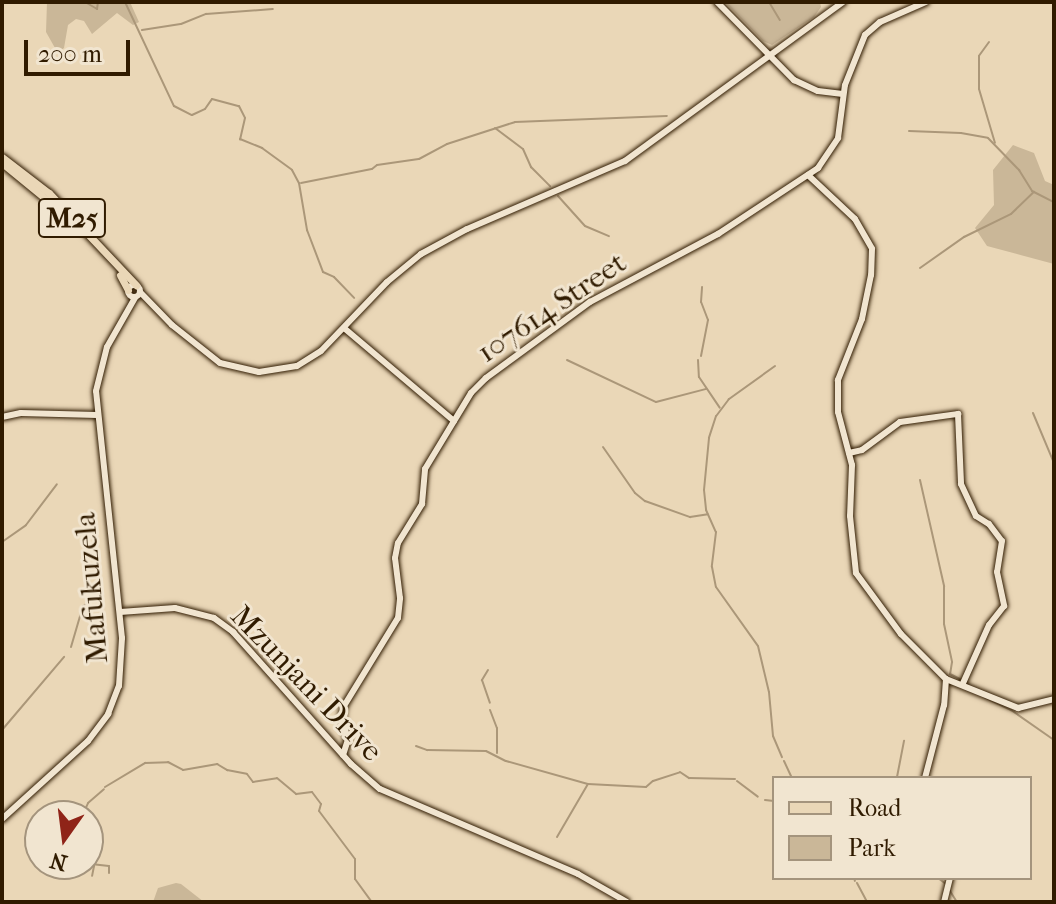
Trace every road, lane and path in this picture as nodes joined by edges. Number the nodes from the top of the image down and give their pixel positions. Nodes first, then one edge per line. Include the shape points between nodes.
1 (717, 2) edge
2 (843, 2) edge
3 (926, 2) edge
4 (770, 56) junction
5 (843, 94) junction
6 (2, 160) edge
7 (808, 175) junction
8 (134, 293) junction
9 (344, 328) junction
10 (97, 415) junction
11 (2, 417) edge
12 (454, 421) junction
13 (849, 453) junction
14 (120, 612) junction
15 (946, 679) junction
16 (963, 683) junction
17 (1054, 699) edge
18 (343, 755) junction
19 (926, 776) edge
20 (2, 819) edge
21 (950, 880) edge
22 (627, 902) edge
23 (944, 902) edge

1 - 4 street
2 - 4 street, M25
3 - 5 street, 107614 Street via 871,28 856,53
4 - 5 street via 803,85
4 - 9 street, M25 via 625,161 421,254
5 - 7 street, 107614 Street via 835,145
6 - 8 main road, M25 via 49,193
7 - 12 street, 107614 Street via 718,234 580,309 479,383
7 - 13 street via 860,225 872,249 862,319 838,380 838,412
8 - 9 street, M25 via 213,359 250,372 297,366
8 - 10 street, Mafukuzela via 102,361
9 - 12 street
10 - 11 street
10 - 14 street, Mafukuzela
12 - 18 street, 107614 Street via 425,469 422,504 398,543 398,618 344,706 348,740
13 - 15 street via 856,573 901,634
13 - 16 street via 860,451 900,422 958,414 961,484 974,513 1002,541 997,572 1004,606 989,625
14 - 18 street, Mzunjani Drive via 175,608 214,618 246,645
14 - 20 street, Mafukuzela via 123,665 108,714 75,755
15 - 16 street
15 - 19 street
16 - 17 street via 1014,707
18 - 22 street, Mzunjani Drive via 380,789 578,874
21 - 23 street

